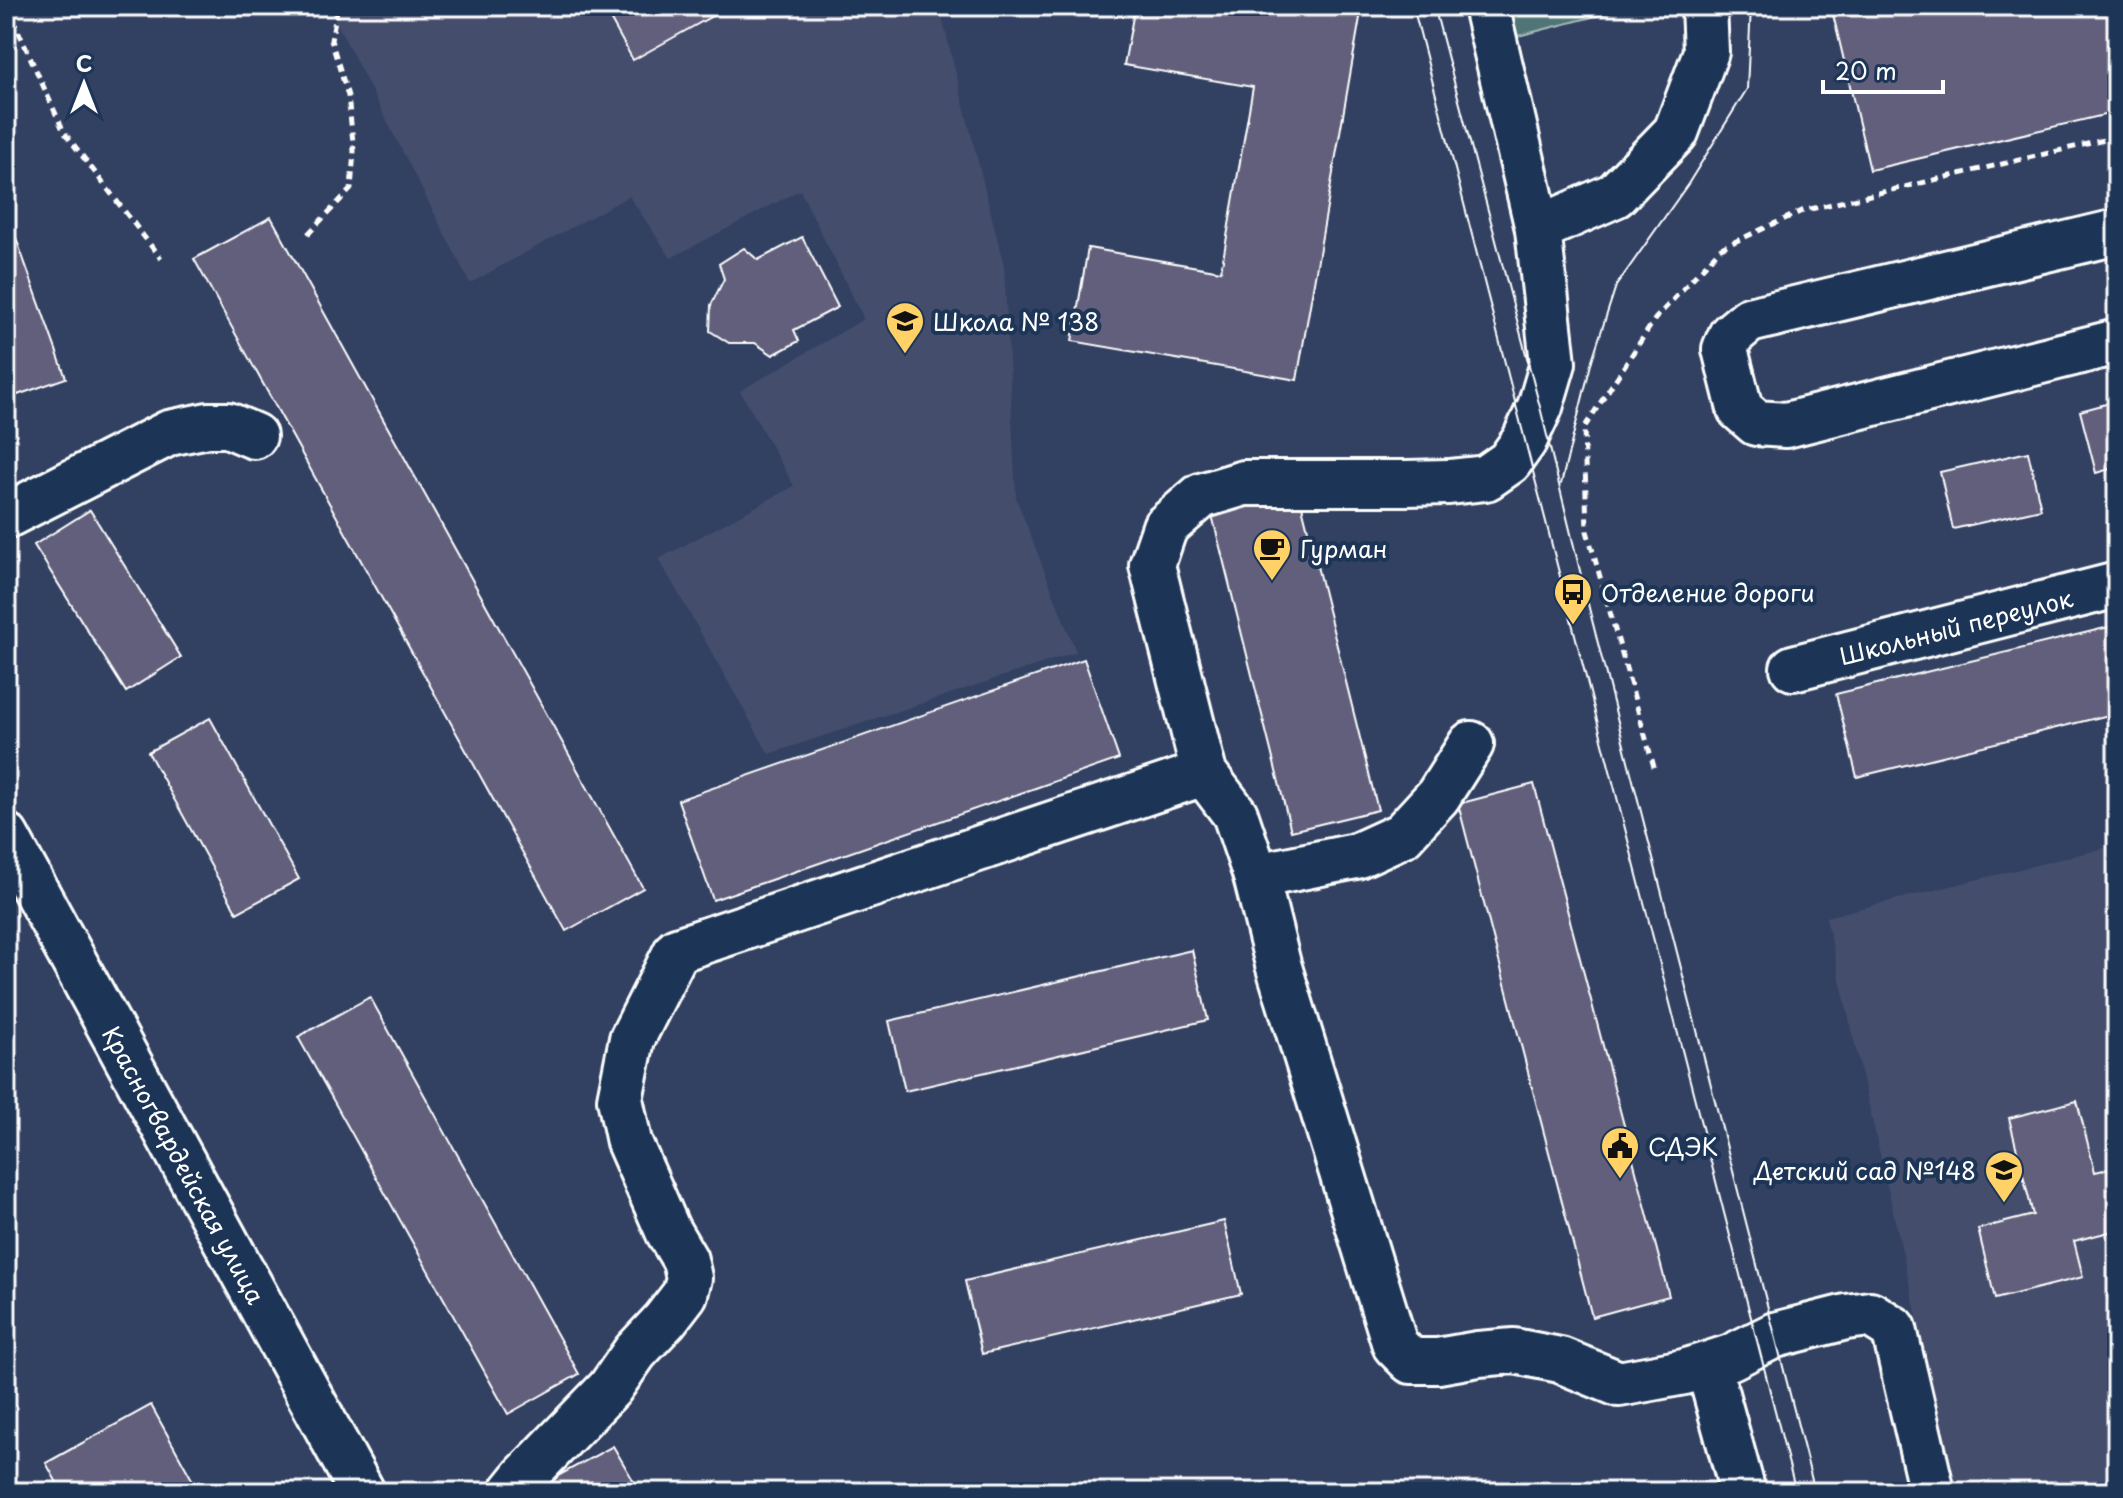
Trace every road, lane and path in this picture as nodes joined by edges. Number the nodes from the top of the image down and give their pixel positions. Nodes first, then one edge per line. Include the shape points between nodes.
1 (7, 6) edge
2 (338, 6) edge
3 (1486, 6) edge
4 (1704, 6) edge
5 (2117, 137) edge
6 (1538, 229) junction
7 (2117, 232) edge
8 (308, 234) dead end
9 (161, 259) dead end
10 (2117, 342) edge
11 (254, 436) dead end
12 (6, 516) edge
13 (2117, 585) edge
14 (1793, 668) dead end
15 (1471, 744) dead end
16 (1654, 767) dead end
17 (1204, 773) junction
18 (6, 836) edge
19 (1256, 876) junction
20 (1708, 1365) junction
21 (362, 1492) edge
22 (512, 1492) edge
23 (1743, 1492) edge
24 (1932, 1492) edge

1 - 9 path via 64,132
2 - 8 path via 331,40 348,96 354,151 351,189
3 - 6 main road
4 - 6 main road via 1706,52 1676,132 1615,195
5 - 16 path via 1802,211 1721,248 1655,319 1584,428 1587,531
6 - 17 main road via 1553,363 1540,407 1509,462 1486,478 1449,482 1244,483 1201,496 1165,527 1152,565
7 - 10 main road via 1749,320 1731,335 1725,349 1740,409 1756,423 1786,425
11 - 12 main road via 228,425 169,433
13 - 14 main road, Школьный переулок
15 - 19 main road via 1438,796 1402,835 1356,856
17 - 19 main road via 1235,814
17 - 22 main road via 677,950 632,1039 620,1099 629,1142 685,1260 685,1294 610,1388
18 - 21 main road, Красногвардейская улица
19 - 20 main road via 1395,1345 1411,1361 1514,1351 1560,1360 1619,1384
20 - 23 main road
20 - 24 main road via 1775,1335 1870,1314 1894,1329

